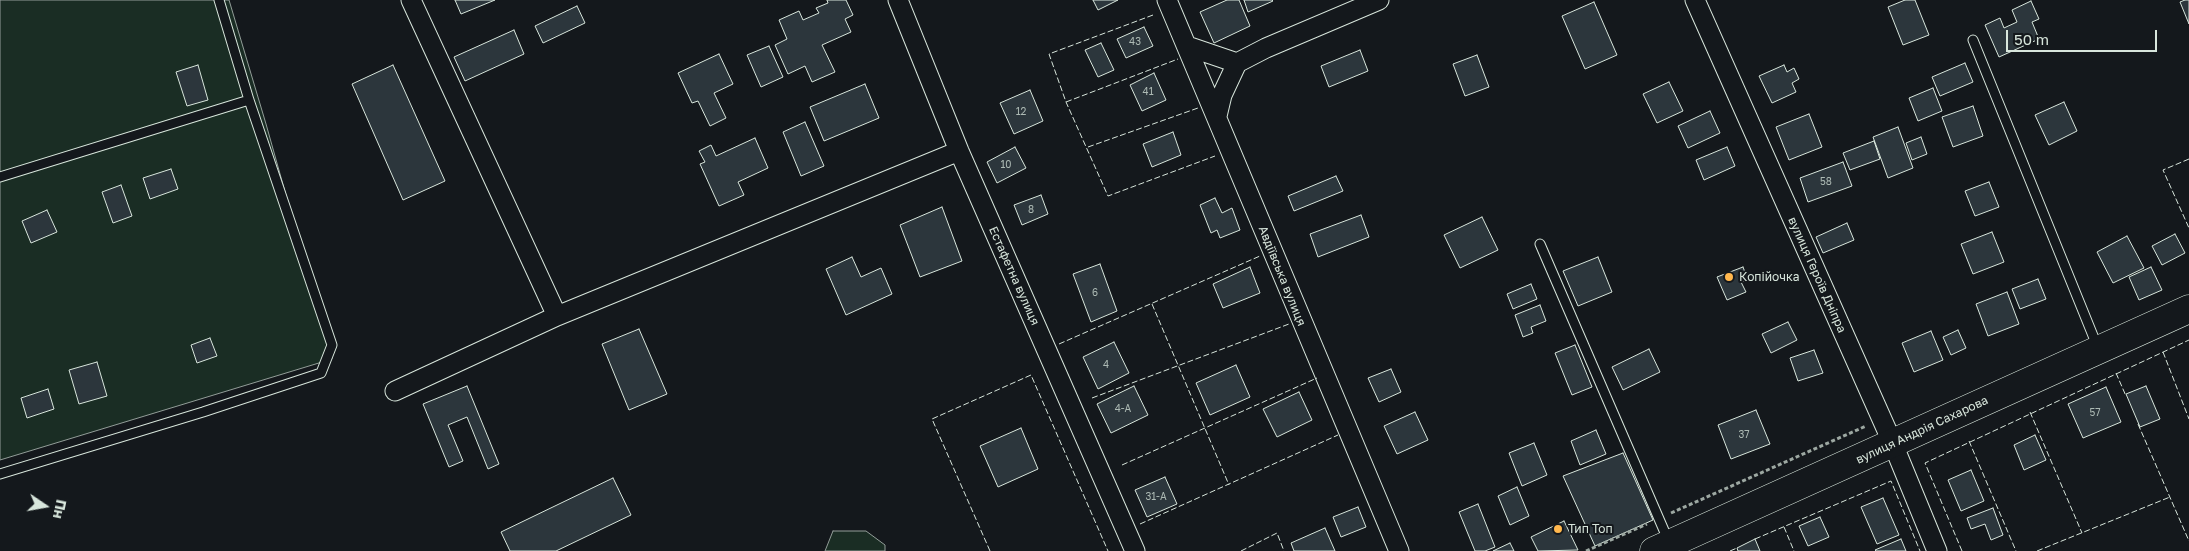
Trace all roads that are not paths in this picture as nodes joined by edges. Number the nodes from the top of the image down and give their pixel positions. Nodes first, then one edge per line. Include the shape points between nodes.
1 (219, 0) edge
2 (411, 0) edge
3 (898, 0) edge
4 (1167, 0) edge
5 (1379, 0) edge
6 (1695, 0) edge
7 (1973, 40) dead end
8 (1187, 46) junction
9 (1237, 62) junction
10 (249, 100) junction
11 (1217, 116) junction
12 (959, 151) junction
13 (0, 176) edge
14 (1540, 244) dead end
15 (2189, 309) edge
16 (557, 316) junction
17 (2098, 349) junction
18 (395, 391) dead end
19 (1892, 444) junction
20 (0, 474) edge
21 (1662, 548) edge
22 (1135, 551) edge
23 (1399, 551) edge
24 (1936, 551) edge

1 - 10 lane
2 - 16 street
3 - 12 street, Естафетна вулиця
4 - 8 street, Авдіївська вулиця
5 - 9 street
6 - 19 street, вулиця Героїв Дніпра
7 - 17 lane
8 - 9 street
8 - 11 street, Авдіївська вулиця
9 - 11 street via 1222,95
10 - 13 lane
10 - 20 lane via 332,346 321,373
11 - 23 street, Авдіївська вулиця
12 - 16 street
12 - 22 street, Естафетна вулиця
14 - 21 lane
15 - 17 main road, вулиця Андрія Сахарова
16 - 18 street
17 - 19 main road, вулиця Андрія Сахарова
19 - 21 main road, вулиця Андрія Сахарова
19 - 24 street, вулиця Героїв Дніпра

